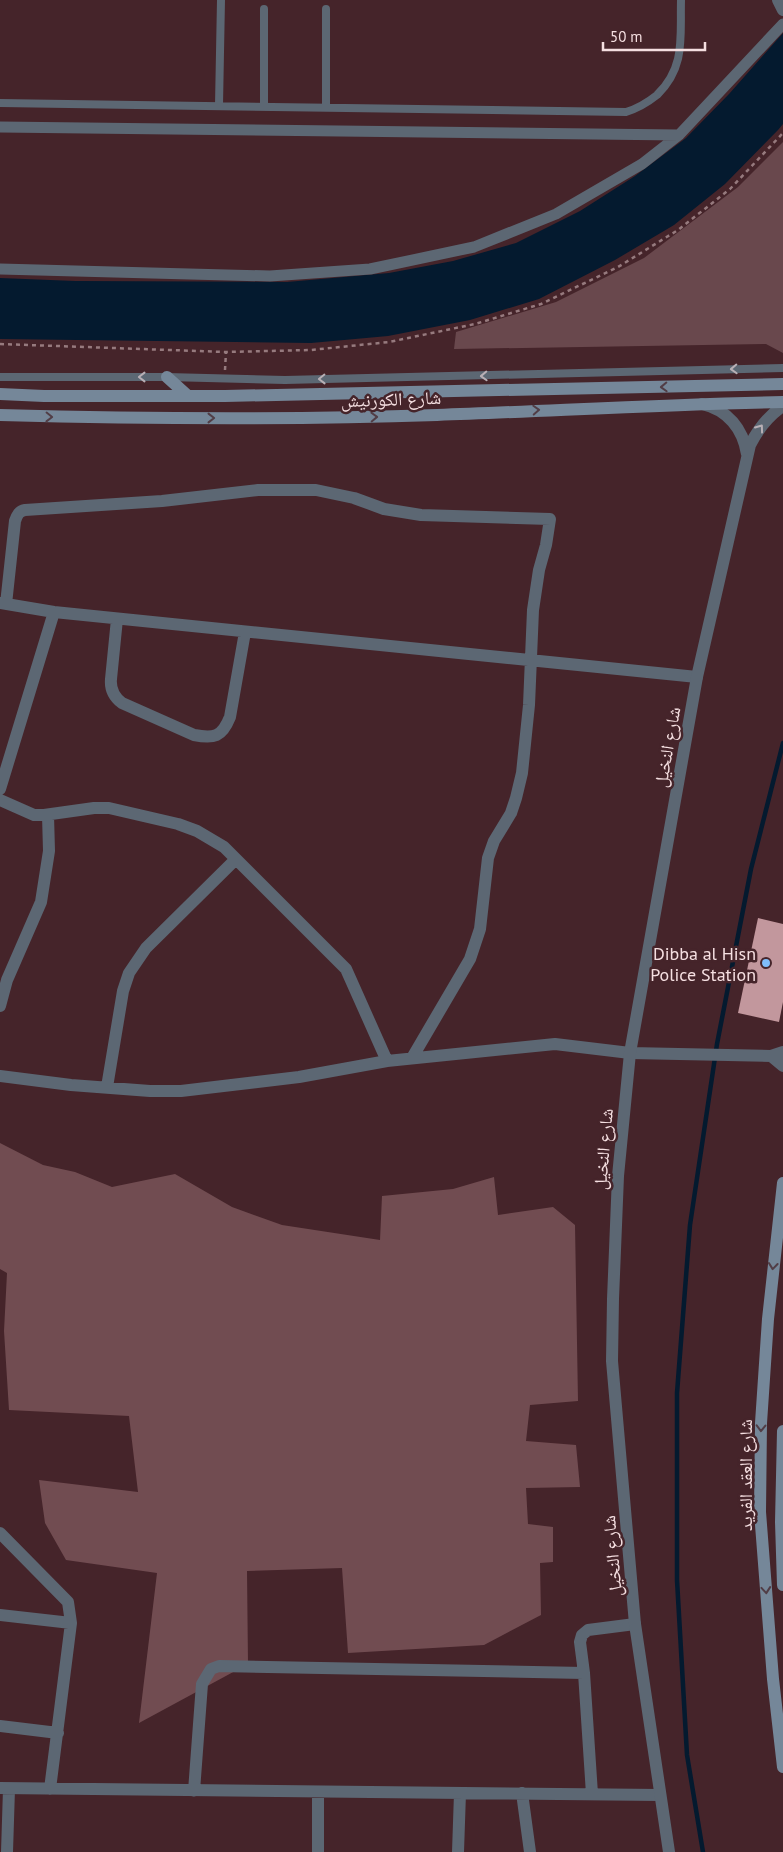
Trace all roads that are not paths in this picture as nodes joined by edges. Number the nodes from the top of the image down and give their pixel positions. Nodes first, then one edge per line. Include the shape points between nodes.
1 (220, 0) edge
2 (681, 0) edge
3 (778, 0) edge
4 (326, 8) dead end
5 (264, 9) dead end
6 (783, 10) edge
7 (783, 24) edge
8 (0, 103) edge
9 (219, 106) junction
10 (264, 106) junction
11 (326, 107) junction
12 (0, 127) edge
13 (679, 135) junction
14 (0, 269) edge
15 (783, 368) edge
16 (0, 377) edge
17 (167, 377) junction
18 (783, 384) edge
19 (0, 394) edge
20 (188, 396) junction
21 (783, 402) edge
22 (697, 403) junction
23 (783, 406) edge
24 (0, 416) edge
25 (747, 457) junction
26 (3, 603) edge
27 (54, 612) junction
28 (117, 619) junction
29 (245, 632) junction
30 (532, 660) junction
31 (697, 677) junction
32 (0, 789) edge
33 (0, 800) edge
34 (48, 814) junction
35 (236, 859) junction
36 (0, 1006) edge
37 (630, 1054) junction
38 (777, 1054) edge
39 (412, 1058) junction
40 (387, 1061) junction
41 (783, 1066) edge
42 (0, 1076) edge
43 (107, 1088) junction
44 (783, 1183) edge
45 (783, 1431) edge
46 (0, 1533) edge
47 (783, 1585) edge
48 (0, 1615) edge
49 (71, 1623) junction
50 (635, 1624) junction
51 (584, 1673) junction
52 (0, 1726) edge
53 (58, 1733) junction
54 (783, 1767) edge
55 (5, 1789) edge
56 (50, 1789) junction
57 (194, 1791) junction
58 (318, 1792) junction
59 (460, 1793) junction
60 (522, 1794) junction
61 (592, 1794) junction
62 (660, 1795) junction
63 (7, 1852) edge
64 (318, 1852) edge
65 (458, 1852) edge
66 (530, 1852) edge
67 (669, 1852) edge

1 - 9 lane
2 - 11 lane via 680,51 676,68 667,85 648,103 636,109 617,112
3 - 6 street
4 - 11 lane
5 - 10 lane
7 - 13 street
8 - 9 lane
9 - 10 lane
10 - 11 lane
12 - 13 street
13 - 14 street via 642,164 556,214 474,247 370,269 270,276
15 -> 17 lane via 285,380
17 -> 16 lane
17 - 20 main road
18 -> 20 main road, شارع الكورنيش
19 - 20 main road, شارع الكورنيش
21 - 22 main road, شارع الكورنيش
24 -> 22 main road, شارع الكورنيش via 342,418
22 - 25 street, شارع النخيل via 722,412 732,421 740,431
25 -> 23 street, شارع النخيل via 762,425
25 - 31 street, شارع النخيل
26 - 27 street
26 - 30 street via 15,521 21,511 258,490 316,490 354,498 384,509 421,515 550,519 533,610
27 - 28 street
27 - 32 street
28 - 29 street
28 - 29 street via 110,679 116,698 194,735 213,738 222,733 230,717
29 - 30 street
30 - 31 street
30 - 39 street via 522,773 511,813 488,858 476,943 460,979
31 - 37 street, شارع النخيل
33 - 34 street via 34,815
34 - 35 street via 110,808 178,824 224,847
34 - 36 street via 49,851 41,902 7,980
35 - 40 street via 346,969
35 - 43 street via 146,948 129,973 122,991
37 - 38 street
37 - 39 street via 556,1044
37 - 50 street, شارع النخيل via 617,1194 612,1361
38 - 41 street
39 - 40 street
40 - 43 street via 299,1077 181,1091
42 - 43 street
44 -> 54 main road, شارع العقد الفريد via 768,1319 761,1423 760,1512
45 - 47 main road, شارع العقد الفريد
46 - 49 street via 68,1602
48 - 49 street
49 - 53 street
50 - 51 street via 588,1630 582,1635
50 - 62 street, شارع النخيل
51 - 57 street via 219,1666 211,1669 202,1684
51 - 61 street
52 - 53 street
53 - 56 street
55 - 56 street
55 - 63 street
56 - 57 street
57 - 58 street
58 - 59 street
58 - 64 street
59 - 60 street
59 - 65 street
60 - 61 street
60 - 66 street
61 - 62 street
62 - 67 street, شارع النخيل

